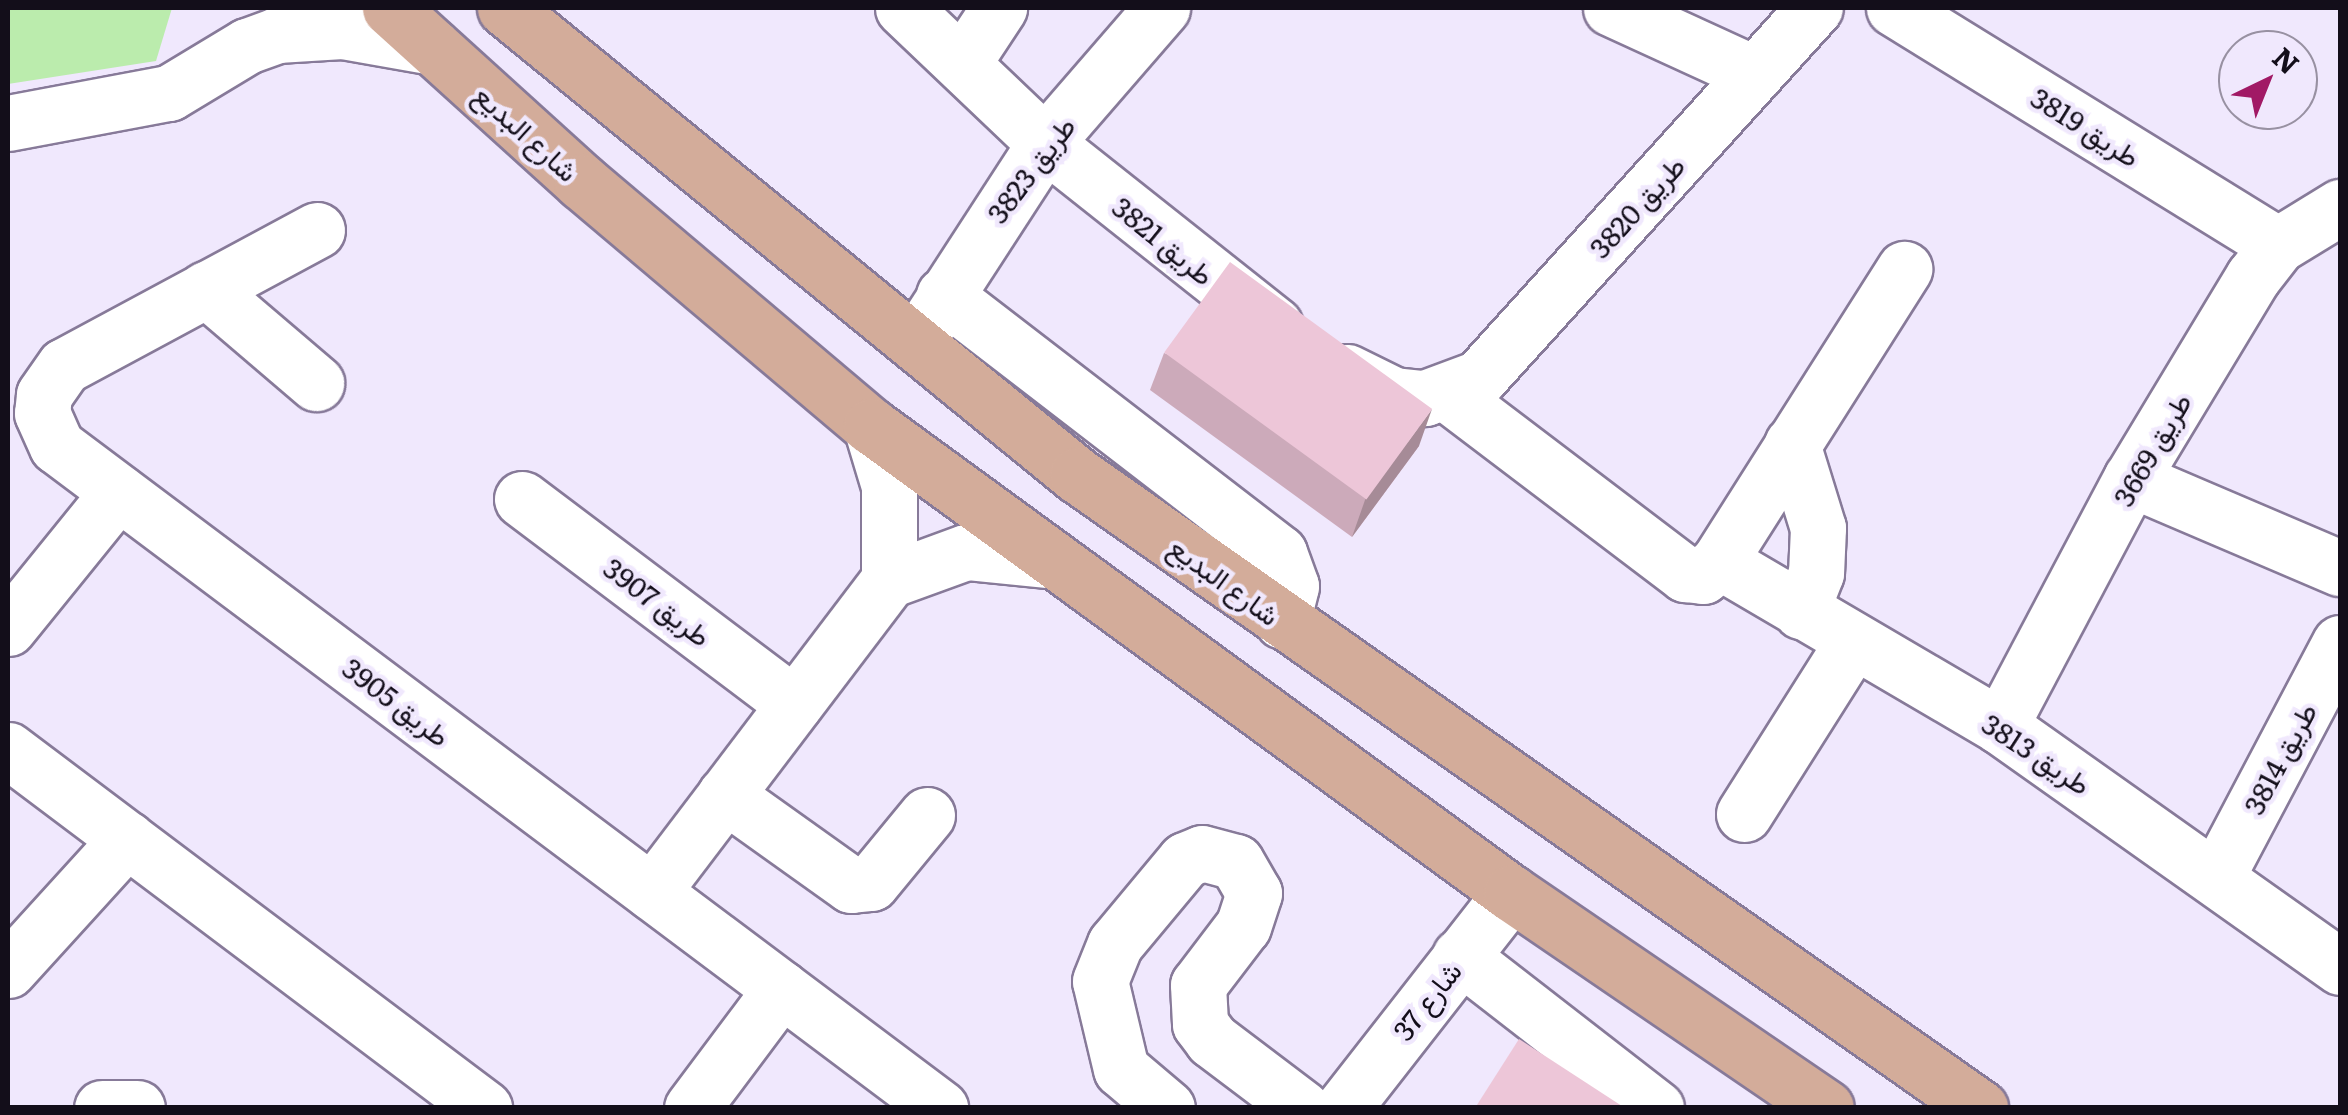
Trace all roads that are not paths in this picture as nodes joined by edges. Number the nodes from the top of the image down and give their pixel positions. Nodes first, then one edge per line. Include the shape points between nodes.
1 (242, 8) edge
2 (390, 8) edge
3 (504, 8) edge
4 (903, 8) edge
5 (999, 8) edge
6 (1162, 8) edge
7 (1611, 8) edge
8 (1815, 8) edge
9 (1894, 8) edge
10 (433, 46) junction
11 (964, 62) junction
12 (220, 63) junction
13 (1755, 74) junction
14 (8, 122) edge
15 (1046, 143) junction
16 (2340, 207) edge
17 (317, 230) dead end
18 (2278, 245) junction
19 (1904, 269) dead end
20 (206, 288) junction
21 (944, 295) junction
22 (916, 344) junction
23 (316, 383) dead end
24 (1448, 394) junction
25 (872, 426) junction
26 (1792, 444) junction
27 (2131, 479) junction
28 (118, 492) junction
29 (522, 499) dead end
30 (1046, 560) junction
31 (1719, 561) junction
32 (2340, 568) edge
33 (889, 580) junction
34 (1800, 611) junction
35 (1282, 622) junction
36 (8, 628) edge
37 (1852, 642) junction
38 (2340, 643) edge
39 (794, 704) junction
40 (2000, 726) junction
41 (8, 750) edge
42 (725, 795) junction
43 (1744, 814) dead end
44 (926, 815) dead end
45 (126, 839) junction
46 (2218, 874) junction
47 (652, 892) junction
48 (1510, 893) junction
49 (1460, 956) junction
50 (2339, 961) edge
51 (8, 970) edge
52 (780, 989) junction
53 (102, 1108) edge
54 (137, 1108) edge
55 (484, 1108) edge
56 (692, 1108) edge
57 (940, 1108) edge
58 (1166, 1108) edge
59 (1302, 1108) edge
60 (1343, 1108) edge
61 (1656, 1108) edge
62 (1826, 1108) edge
63 (1980, 1108) edge

1 - 12 street
2 - 10 main road, شارع البديع
3 - 22 main road, شارع البديع
4 - 11 street, طريق 3821
5 - 11 street
6 - 15 street, طريق 3823
7 - 13 street
8 - 13 street, طريق 3820
9 - 18 street, طريق 3819
10 - 12 street via 309,30 246,46
10 - 25 main road, شارع البديع
11 - 15 street, طريق 3821
12 - 14 street via 154,97
13 - 24 street, طريق 3820 via 1508,349 1478,378
15 - 21 street, طريق 3823
15 - 24 street, طريق 3821 via 1222,288 1332,365 1394,395
16 - 18 street, طريق 3669
17 - 20 street, طريق 3905
18 - 27 street, طريق 3669
19 - 26 street
20 - 23 street
20 - 28 street, طريق 3905 via 64,366 44,395 42,413 57,446
21 - 22 street, طريق 3823
21 - 35 street via 1278,553 1291,586
22 - 35 main road, شارع البديع via 1078,475
24 - 31 street via 1685,574 1703,576
25 - 30 main road, شارع البديع
25 - 33 street via 891,502
26 - 31 street
26 - 34 street via 1818,528 1816,573
27 - 32 street
27 - 40 street, طريق 3669
28 - 36 street
28 - 47 street, طريق 3905
29 - 39 street, طريق 3907
30 - 33 street via 966,552
30 - 48 main road, شارع البديع
31 - 34 street, طريق 3813
33 - 39 street
34 - 37 street, طريق 3813
35 - 63 main road, شارع البديع
37 - 40 street, طريق 3813
37 - 43 street
38 - 46 street, طريق 3814
39 - 42 street
40 - 46 street, طريق 3813
41 - 45 street
42 - 44 street via 851,885 871,883
42 - 47 street
45 - 51 street
45 - 55 street
46 - 50 street, طريق 3813
47 - 52 street, طريق 3905
48 - 49 street, شارع 37
48 - 62 main road, شارع البديع
49 - 60 street, شارع 37
49 - 61 street
52 - 56 street
52 - 57 street, طريق 3905
53 - 54 street
58 - 59 street via 1121,1069 1100,981 1115,944 1185,860 1202,853 1236,862 1254,892 1243,926 1198,986 1200,1024

